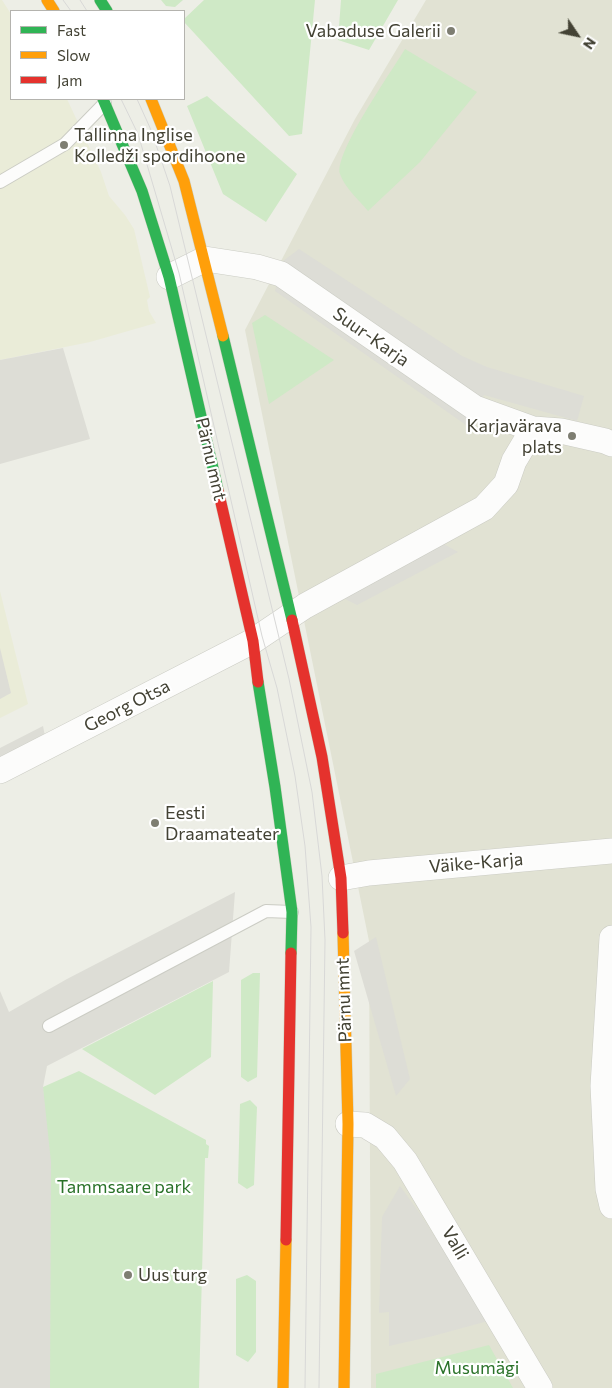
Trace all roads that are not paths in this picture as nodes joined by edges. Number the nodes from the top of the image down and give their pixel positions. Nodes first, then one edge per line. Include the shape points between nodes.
1 (151, 100) edge
2 (104, 101) edge
3 (0, 182) edge
4 (205, 259) junction
5 (169, 277) junction
6 (533, 429) junction
7 (612, 444) edge
8 (291, 617) junction
9 (253, 641) junction
10 (0, 771) edge
11 (612, 851) edge
12 (341, 878) junction
13 (292, 912) junction
14 (612, 938) edge
15 (49, 1026) dead end
16 (348, 1124) junction
17 (612, 1206) edge
18 (283, 1388) edge
19 (344, 1388) edge
20 (540, 1388) edge

1 - 4 main road, Pärnu mnt via 184,181
2 - 3 lane via 65,144
2 - 5 main road, Pärnu mnt via 142,191
4 - 5 street
4 - 6 street, Suur-Karja via 281,274 475,408
4 - 8 main road, Pärnu mnt
5 - 9 main road, Pärnu mnt
6 - 7 street, Suur-Karja via 561,431
6 - 8 street via 514,461 506,484 484,508 305,606
8 - 9 street
8 - 12 main road, Pärnu mnt via 322,758
9 - 10 street, Georg Otsa
9 - 13 main road, Pärnu mnt
11 - 12 street, Väike-Karja
12 - 16 main road, Pärnu mnt
13 - 15 lane via 266,911
13 - 18 main road, Pärnu mnt
14 - 17 street via 603,1086 608,1189
16 - 19 main road, Pärnu mnt
16 - 20 street, Valli via 365,1125 385,1138 406,1160

